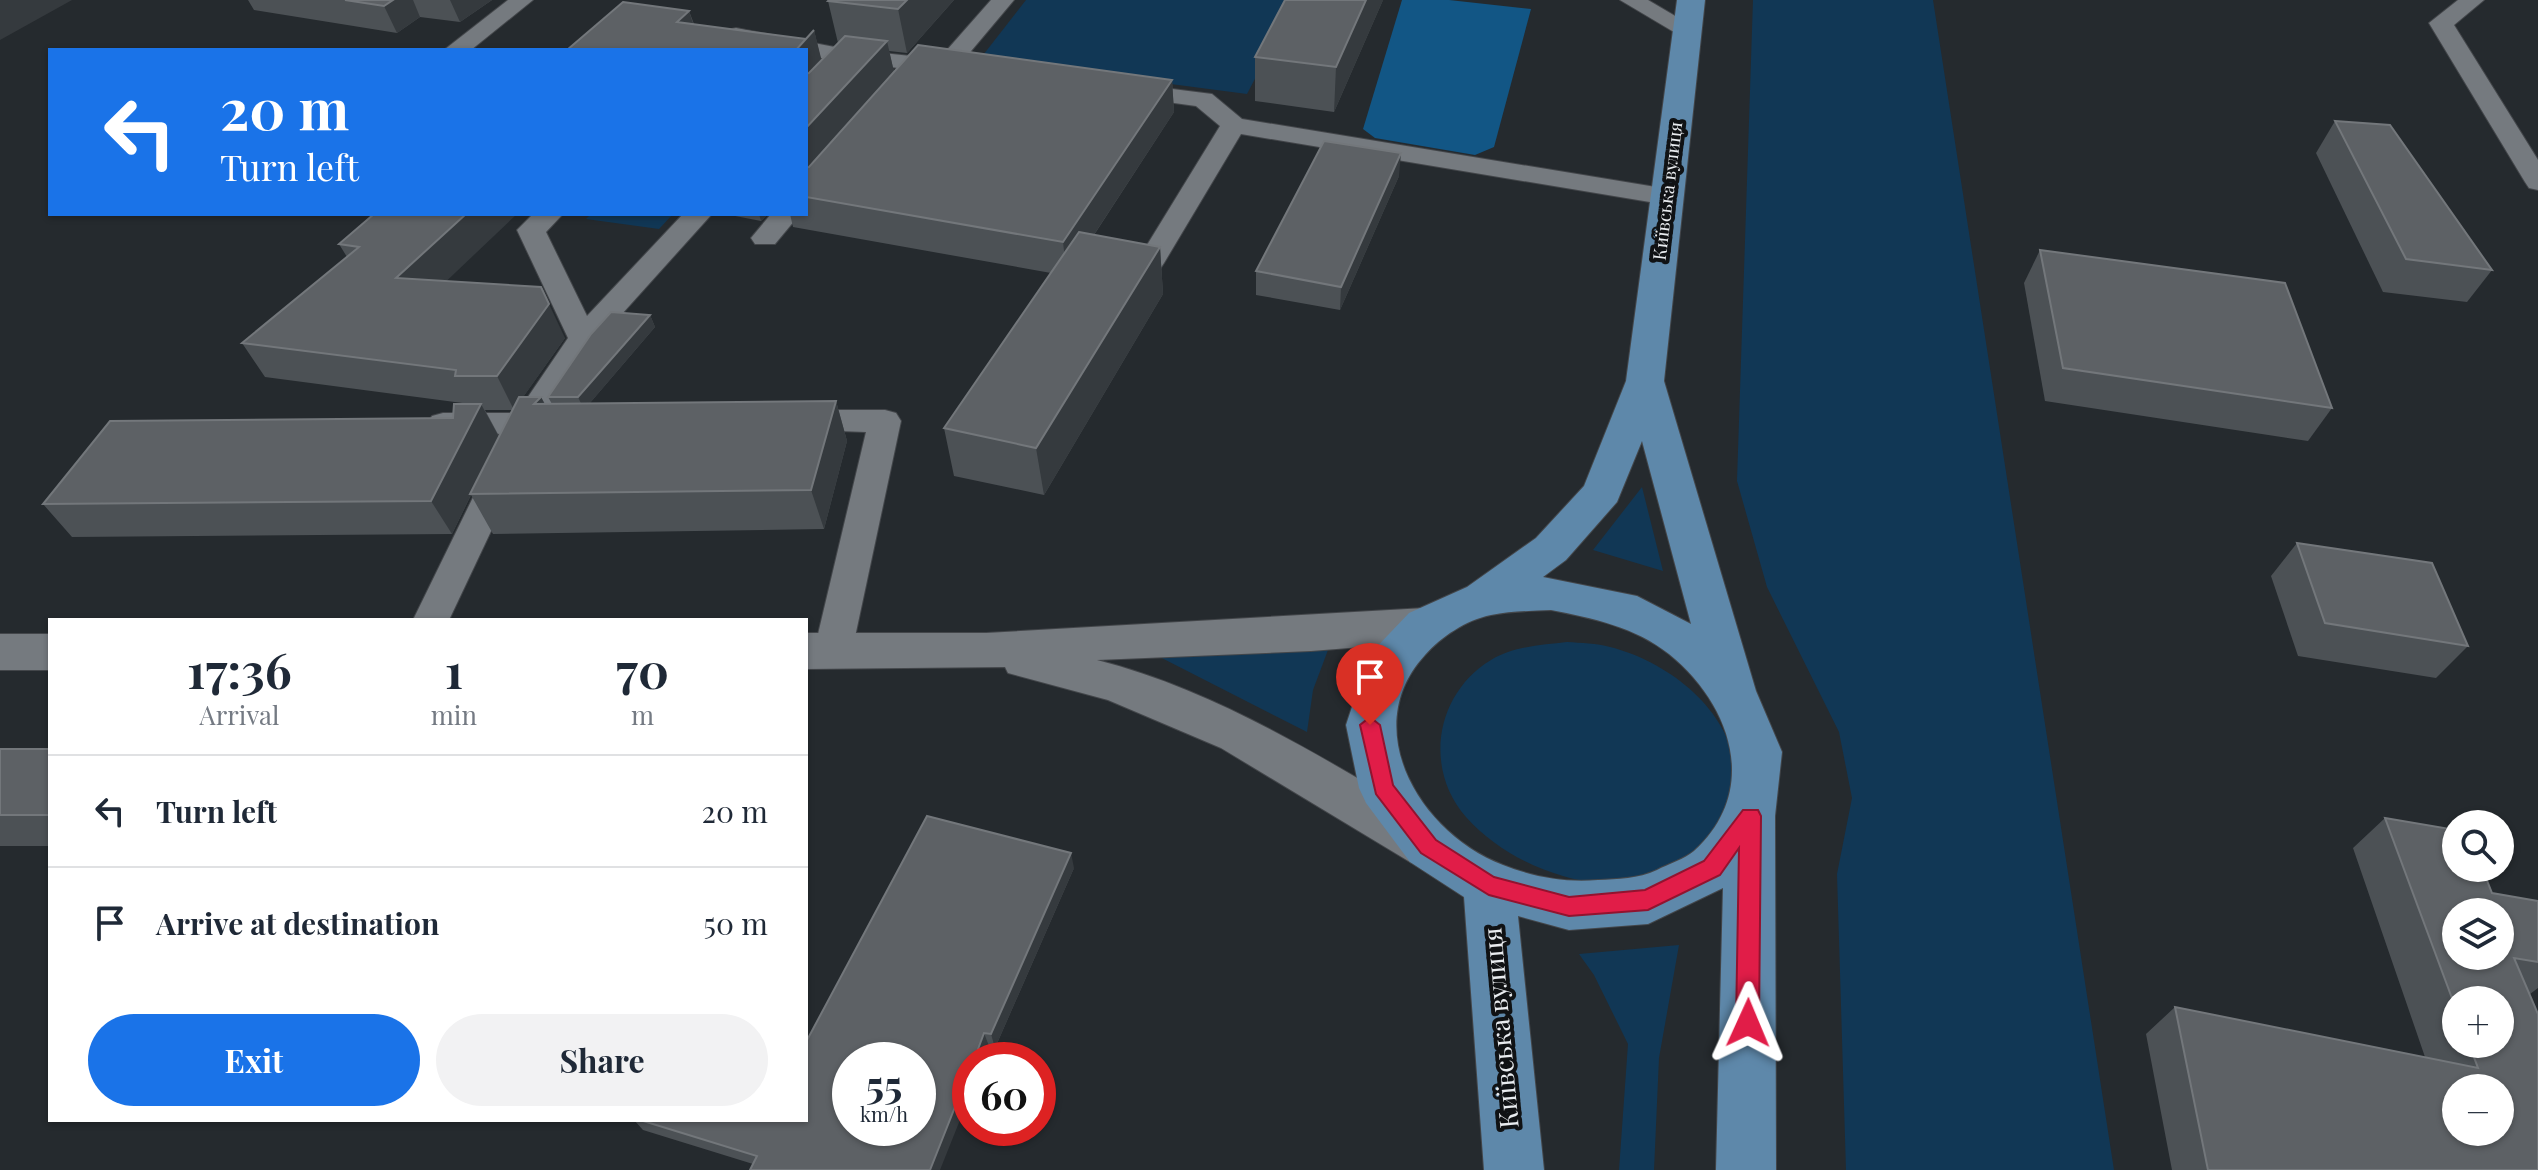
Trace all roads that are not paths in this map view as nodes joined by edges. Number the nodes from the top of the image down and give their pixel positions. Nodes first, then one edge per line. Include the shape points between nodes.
1 (522, 0) edge
2 (1003, 0) edge
3 (1631, 0) edge
4 (2473, 0) edge
5 (1689, 15) edge
6 (459, 48) edge
7 (723, 48) edge
8 (803, 48) edge
9 (808, 49) edge
10 (845, 56) junction
11 (918, 64) junction
12 (945, 67) junction
13 (975, 71) edge
14 (825, 77) edge
15 (1096, 86) edge
16 (897, 87) edge
17 (1234, 125) junction
18 (2538, 182) edge
19 (1668, 197) junction
20 (547, 216) edge
21 (696, 216) edge
22 (784, 216) edge
23 (765, 238) dead end
24 (1150, 263) edge
25 (583, 338) junction
26 (1645, 381) junction
27 (760, 422) edge
28 (526, 423) junction
29 (589, 423) edge
30 (417, 424) edge
31 (1483, 599) junction
32 (432, 618) edge
33 (1425, 625) junction
34 (819, 651) edge
35 (986, 651) junction
36 (0, 652) edge
37 (48, 652) edge
38 (1733, 691) junction
39 (1750, 816) junction
40 (1428, 846) junction
41 (1489, 885) junction
42 (1514, 1170) edge
43 (1746, 1170) edge

1 - 6 lane
2 - 12 lane
3 - 5 lane
4 - 18 lane via 2441,23
5 - 19 main road, Київська вулиця
7 - 8 lane via 736,35
9 - 10 lane
10 - 11 lane
10 - 14 lane
11 - 12 lane
11 - 16 lane
12 - 13 lane
15 - 17 lane via 1203,99
17 - 19 lane
17 - 24 lane
19 - 26 main road, Київська вулиця
20 - 25 lane via 531,230
21 - 25 lane
22 - 23 lane
25 - 28 lane
26 - 31 main road via 1602,492 1551,549
26 - 38 main road
27 - 34 lane via 885,421
28 - 29 lane
28 - 30 lane
28 - 32 lane
31 - 33 main road
31 - 38 main road via 1551,593 1621,608 1684,641
33 - 35 street
33 - 40 main road via 1385,668 1370,725 1384,788
34 - 35 street
35 - 40 street via 1118,684 1238,734
36 - 37 street
38 - 39 main road via 1758,752
39 - 41 main road via 1712,868 1648,900 1569,906
39 - 43 main road
40 - 41 main road
41 - 42 main road, Київська вулиця

